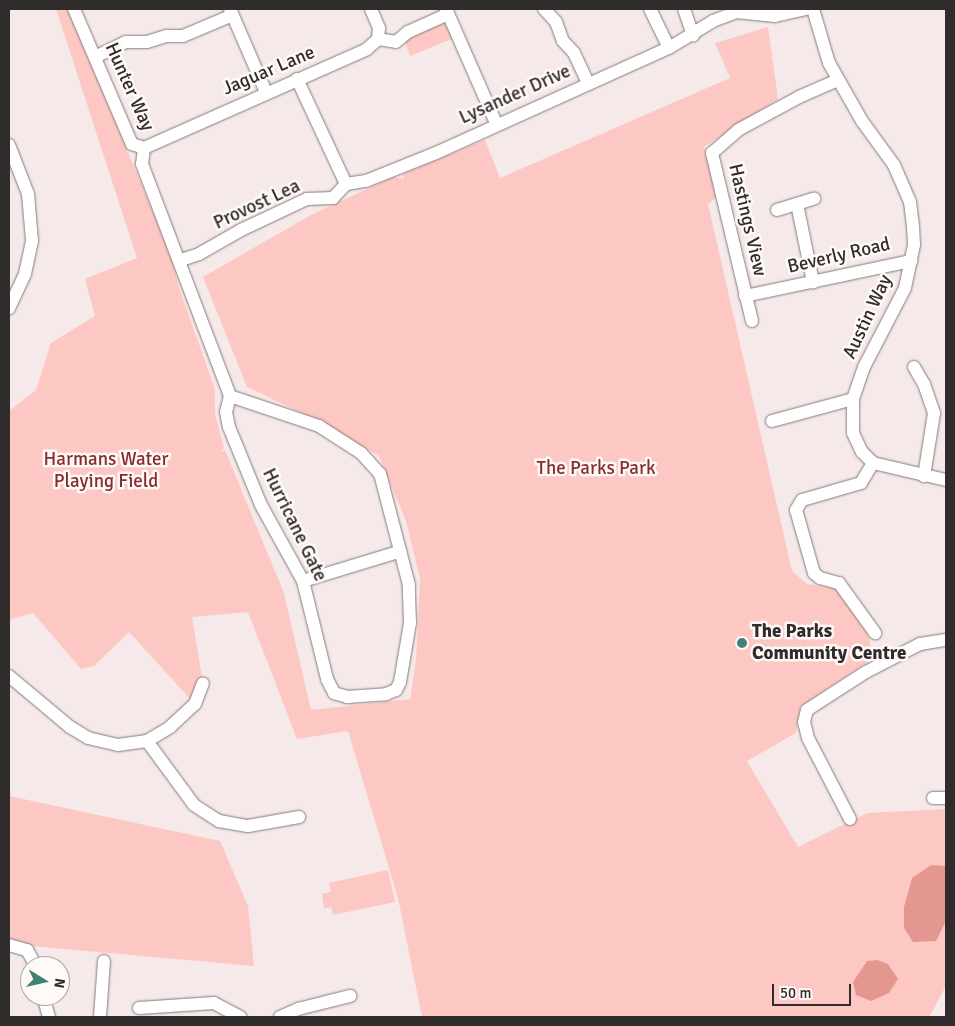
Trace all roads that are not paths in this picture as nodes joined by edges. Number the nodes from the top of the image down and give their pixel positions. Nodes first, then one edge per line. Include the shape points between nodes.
1 (74, 9) edge
2 (370, 9) edge
3 (544, 9) edge
4 (650, 9) edge
5 (684, 9) edge
6 (806, 9) edge
7 (813, 9) edge
8 (232, 12) edge
9 (447, 12) edge
10 (693, 35) junction
11 (378, 39) junction
12 (669, 48) junction
13 (95, 57) junction
14 (297, 79) junction
15 (838, 80) junction
16 (588, 83) junction
17 (266, 92) junction
18 (496, 123) junction
19 (9, 145) edge
20 (144, 148) junction
21 (346, 184) junction
22 (814, 199) dead end
23 (797, 204) junction
24 (776, 210) dead end
25 (181, 260) junction
26 (912, 261) junction
27 (813, 282) junction
28 (745, 296) junction
29 (9, 308) edge
30 (752, 321) dead end
31 (914, 367) dead end
32 (230, 396) junction
33 (853, 399) junction
34 (772, 422) dead end
35 (873, 463) junction
36 (924, 476) junction
37 (946, 480) edge
38 (400, 551) junction
39 (303, 581) junction
40 (875, 633) dead end
41 (946, 640) edge
42 (9, 676) edge
43 (203, 683) dead end
44 (147, 741) junction
45 (933, 798) dead end
46 (946, 798) edge
47 (299, 817) dead end
48 (850, 819) dead end
49 (9, 946) edge
50 (30, 956) edge
51 (104, 961) dead end
52 (350, 996) dead end
53 (139, 1008) dead end
54 (100, 1017) edge
55 (240, 1017) edge
56 (280, 1017) edge

1 - 13 street, Hunter Way
2 - 11 street via 379,28
3 - 16 street via 556,22 563,42 574,53
4 - 12 street
5 - 10 street
6 - 10 street, Lysander Drive via 775,16 736,12 713,21
7 - 15 street, Austin Way via 829,63
8 - 13 street via 183,36 126,42
8 - 17 street
9 - 11 street via 408,32 396,42
9 - 18 street
10 - 12 street, Lysander Drive
11 - 14 street, Jaguar Lane via 367,49
12 - 16 street, Lysander Drive
13 - 20 street, Hunter Way via 132,144
14 - 17 street, Jaguar Lane
14 - 21 street
15 - 26 street, Austin Way via 862,121 894,165 910,202 914,246
15 - 28 street, Hastings View via 738,130 712,153
16 - 18 street, Lysander Drive
17 - 20 street, Jaguar Lane
18 - 21 street, Lysander Drive via 401,167 366,181
19 - 29 street via 18,161 32,217 30,258
20 - 25 street, Hunter Way via 142,164
21 - 25 street, Provost Lea via 333,198 307,199
22 - 23 street
23 - 24 street
23 - 27 street
25 - 32 street, Hurricane Gate
26 - 27 street, Beverly Road
26 - 33 street, Austin Way via 905,288 864,367
27 - 28 street, Beverly Road
28 - 30 street, Hastings View
31 - 36 street via 934,413
32 - 38 street, Hurricane Gate via 319,426 361,453 380,474
32 - 39 street, Hurricane Gate via 226,412 229,427 261,505
33 - 34 street
33 - 35 street, Austin Way via 853,433 862,452
35 - 36 street
35 - 40 street via 861,483 802,500 796,510 814,573 839,583
36 - 37 street
38 - 39 street
38 - 39 street, Hurricane Gate via 409,585 410,623 400,682 396,690 386,694 346,697 334,693 318,646
41 - 48 street via 912,648 866,672 807,710 804,722 808,738
42 - 44 street via 88,738 118,745
43 - 44 street via 189,711
44 - 47 street via 194,805 219,821 248,826
45 - 46 street
49 - 50 street via 27,950
51 - 54 street
52 - 56 street
53 - 55 street via 214,1003

